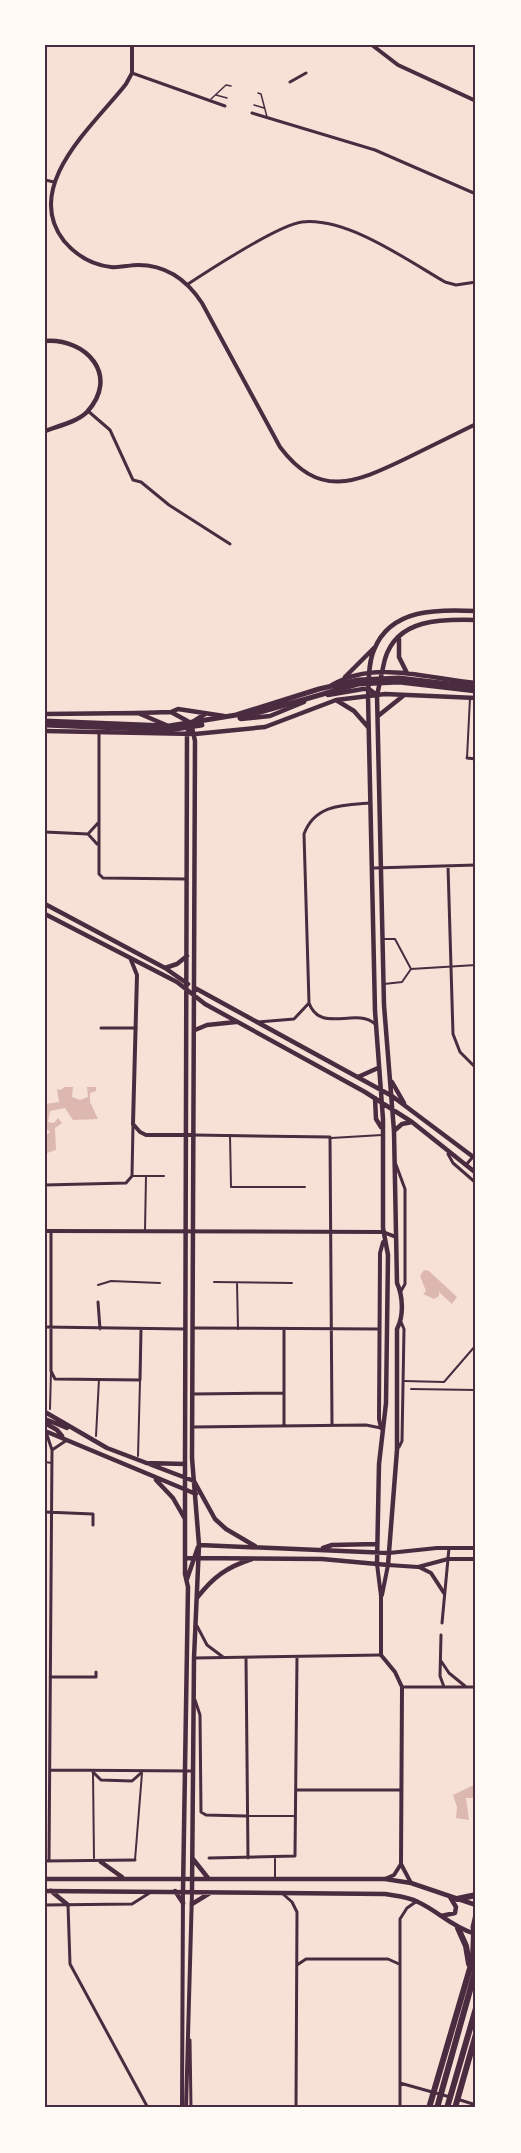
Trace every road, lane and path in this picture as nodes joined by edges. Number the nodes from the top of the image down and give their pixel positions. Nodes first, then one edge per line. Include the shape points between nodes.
1 (132, 45) edge
2 (372, 45) edge
3 (132, 73) junction
4 (306, 73) dead end
5 (290, 82) dead end
6 (231, 86) dead end
7 (258, 93) dead end
8 (215, 95) junction
9 (227, 98) dead end
10 (208, 101) junction
11 (476, 101) edge
12 (254, 105) dead end
13 (225, 106) dead end
14 (265, 108) junction
15 (252, 113) dead end
16 (267, 117) junction
17 (45, 180) edge
18 (54, 182) junction
19 (476, 194) edge
20 (476, 282) edge
21 (188, 284) junction
22 (45, 341) edge
23 (88, 411) junction
24 (476, 424) edge
25 (45, 431) edge
26 (230, 544) dead end
27 (476, 611) edge
28 (476, 620) edge
29 (400, 637) junction
30 (374, 648) junction
31 (370, 672) junction
32 (383, 672) junction
33 (407, 673) junction
34 (345, 677) junction
35 (476, 687) edge
36 (369, 689) junction
37 (377, 695) junction
38 (368, 696) junction
39 (403, 696) junction
40 (473, 698) edge
41 (308, 700) junction
42 (336, 700) junction
43 (171, 712) junction
44 (138, 713) junction
45 (45, 714) edge
46 (205, 714) junction
47 (378, 716) junction
48 (45, 723) edge
49 (191, 723) junction
50 (369, 728) junction
51 (45, 731) edge
52 (99, 732) junction
53 (187, 734) junction
54 (195, 734) junction
55 (179, 735) junction
56 (467, 758) joint
57 (476, 759) edge
58 (372, 803) junction
59 (98, 821) junction
60 (45, 832) edge
61 (88, 834) junction
62 (98, 845) junction
63 (476, 865) edge
64 (448, 866) junction
65 (374, 867) junction
66 (381, 867) junction
67 (188, 879) junction
68 (45, 904) edge
69 (45, 914) edge
70 (383, 939) junction
71 (187, 956) junction
72 (131, 960) junction
73 (476, 965) edge
74 (451, 966) junction
75 (165, 968) junction
76 (411, 969) junction
77 (384, 984) junction
78 (188, 987) junction
79 (195, 989) junction
80 (196, 997) junction
81 (309, 1003) junction
82 (237, 1022) junction
83 (256, 1023) junction
84 (376, 1025) junction
85 (95, 1027) dead end
86 (101, 1028) joint
87 (136, 1028) junction
88 (195, 1030) junction
89 (378, 1068) junction
90 (476, 1068) edge
91 (358, 1077) junction
92 (391, 1080) junction
93 (382, 1091) junction
94 (392, 1096) junction
95 (375, 1098) junction
96 (383, 1103) junction
97 (407, 1107) junction
98 (393, 1109) junction
99 (412, 1122) junction
100 (134, 1124) junction
101 (381, 1127) junction
102 (394, 1131) junction
103 (186, 1135) junction
104 (194, 1135) junction
105 (230, 1135) junction
106 (382, 1135) junction
107 (330, 1138) junction
108 (448, 1154) junction
109 (475, 1156) edge
110 (395, 1161) junction
111 (466, 1165) junction
112 (476, 1173) edge
113 (132, 1176) junction
114 (146, 1176) junction
115 (164, 1176) dead end
116 (476, 1183) edge
117 (45, 1185) edge
118 (305, 1187) dead end
119 (45, 1231) edge
120 (51, 1231) junction
121 (145, 1231) junction
122 (187, 1232) junction
123 (194, 1232) junction
124 (331, 1232) junction
125 (383, 1232) junction
126 (396, 1237) junction
127 (383, 1242) junction
128 (405, 1244) junction
129 (214, 1282) dead end
130 (237, 1282) junction
131 (160, 1283) dead end
132 (292, 1283) dead end
133 (98, 1286) dead end
134 (401, 1291) junction
135 (98, 1302) dead end
136 (401, 1322) junction
137 (45, 1328) edge
138 (50, 1328) junction
139 (194, 1328) junction
140 (100, 1329) junction
141 (141, 1329) junction
142 (187, 1329) junction
143 (238, 1329) junction
144 (284, 1329) junction
145 (331, 1329) junction
146 (379, 1329) junction
147 (476, 1346) edge
148 (51, 1371) junction
149 (99, 1379) junction
150 (140, 1380) junction
151 (404, 1381) junction
152 (411, 1389) dead end
153 (476, 1390) edge
154 (284, 1393) junction
155 (193, 1394) junction
156 (47, 1410) edge
157 (45, 1421) edge
158 (284, 1425) junction
159 (332, 1425) junction
160 (192, 1427) junction
161 (59, 1428) junction
162 (381, 1428) junction
163 (73, 1430) junction
164 (46, 1431) edge
165 (62, 1436) junction
166 (96, 1436) dead end
167 (68, 1440) junction
168 (52, 1450) junction
169 (397, 1450) junction
170 (138, 1456) dead end
171 (45, 1462) edge
172 (51, 1463) junction
173 (140, 1463) junction
174 (185, 1464) junction
175 (153, 1478) junction
176 (186, 1478) junction
177 (194, 1482) junction
178 (186, 1490) junction
179 (196, 1494) junction
180 (45, 1512) edge
181 (51, 1512) junction
182 (186, 1521) junction
183 (93, 1525) dead end
184 (476, 1536) edge
185 (377, 1544) junction
186 (199, 1545) junction
187 (255, 1546) junction
188 (322, 1548) junction
189 (448, 1548) junction
190 (476, 1548) edge
191 (376, 1553) junction
192 (389, 1553) junction
193 (258, 1557) junction
194 (185, 1558) junction
195 (195, 1558) junction
196 (448, 1559) junction
197 (476, 1559) edge
198 (377, 1564) junction
199 (388, 1565) junction
200 (418, 1567) junction
201 (187, 1579) junction
202 (444, 1593) junction
203 (381, 1596) junction
204 (197, 1598) junction
205 (442, 1623) dead end
206 (196, 1625) junction
207 (441, 1635) dead end
208 (381, 1655) junction
209 (297, 1657) junction
210 (194, 1658) junction
211 (224, 1658) junction
212 (246, 1658) junction
213 (441, 1661) junction
214 (96, 1672) dead end
215 (50, 1677) junction
216 (402, 1687) junction
217 (444, 1687) junction
218 (467, 1687) junction
219 (476, 1687) edge
220 (195, 1700) junction
221 (50, 1770) junction
222 (142, 1771) junction
223 (93, 1772) junction
224 (185, 1772) junction
225 (193, 1772) junction
226 (297, 1790) junction
227 (400, 1790) junction
228 (246, 1816) junction
229 (296, 1816) junction
230 (94, 1858) dead end
231 (209, 1858) dead end
232 (248, 1858) junction
233 (275, 1859) junction
234 (135, 1860) joint
235 (47, 1862) edge
236 (100, 1862) junction
237 (400, 1864) junction
238 (194, 1865) junction
239 (122, 1877) junction
240 (208, 1878) junction
241 (275, 1878) junction
242 (45, 1879) edge
243 (183, 1879) junction
244 (385, 1879) junction
245 (192, 1880) junction
246 (411, 1883) junction
247 (154, 1890) junction
248 (48, 1891) edge
249 (175, 1891) junction
250 (183, 1891) junction
251 (192, 1891) junction
252 (210, 1893) junction
253 (283, 1894) junction
254 (476, 1895) edge
255 (453, 1898) junction
256 (417, 1901) junction
257 (183, 1903) junction
258 (192, 1904) junction
259 (45, 1905) edge
260 (68, 1905) junction
261 (476, 1905) edge
262 (476, 1914) edge
263 (441, 1916) junction
264 (458, 1928) junction
265 (474, 1935) edge
266 (399, 1964) junction
267 (297, 1965) junction
268 (473, 1968) edge
269 (476, 2008) edge
270 (476, 2034) edge
271 (190, 2040) junction
272 (184, 2057) junction
273 (400, 2083) junction
274 (476, 2105) edge
275 (148, 2108) edge
276 (184, 2108) edge
277 (191, 2108) edge
278 (296, 2108) edge
279 (400, 2108) edge
280 (429, 2108) edge
281 (437, 2108) edge
282 (447, 2108) edge
283 (455, 2108) edge

1 - 3 street
2 - 11 street via 398,65
3 - 10 street
3 - 18 street via 64,162
4 - 5 street
6 - 8 lane via 226,85
7 - 14 lane
8 - 9 lane
8 - 10 lane
10 - 13 street
12 - 14 lane
14 - 16 lane
15 - 16 street
16 - 19 street via 375,150
17 - 18 street
18 - 21 street via 54,220 63,239 76,253 112,267 140,265 166,270
20 - 21 street via 445,282 379,243 326,223 309,222 293,224 261,240
21 - 24 street via 280,447 308,474 331,482 354,481
22 - 23 main road via 73,343 93,359 99,387
23 - 25 main road
23 - 26 street via 110,430 134,480
27 - 30 main road via 440,610 411,615 391,627
28 - 29 main road via 433,620
29 - 32 main road via 389,650
29 - 33 main road via 398,653
30 - 31 main road
30 - 34 main road
31 - 32 main road
31 - 34 main road
31 - 36 main road
32 - 33 main road
32 - 37 main road
33 - 35 main road
34 - 41 main road
35 - 48 main road via 440,686 399,678 358,680 236,715 180,725
36 - 37 main road
36 - 38 main road
36 - 41 main road
37 - 38 main road
37 - 39 main road
37 - 47 main road
38 - 42 main road
38 - 50 main road
39 - 40 main road
39 - 47 main road
40 - 56 street
41 - 46 main road via 263,718
42 - 50 main road via 354,711
42 - 54 main road via 265,727
43 - 44 main road
43 - 46 main road via 178,709
43 - 49 main road
44 - 45 main road
44 - 55 main road
46 - 49 main road
47 - 66 main road
49 - 53 main road
49 - 54 main road
50 - 58 main road
51 - 52 main road
52 - 55 main road
52 - 59 street
53 - 54 main road
53 - 55 main road
53 - 67 main road
54 - 79 main road
56 - 57 street
58 - 65 main road
58 - 81 street via 329,807 304,834
59 - 61 street
59 - 62 street
60 - 61 street
61 - 62 street
62 - 67 street via 98,872 103,878
63 - 64 street
64 - 66 street
64 - 74 street
65 - 66 street
65 - 84 main road
66 - 70 main road
67 - 71 main road
68 - 75 main road
69 - 72 main road
70 - 76 street via 395,939
70 - 77 main road
71 - 75 main road
71 - 78 main road
72 - 78 main road
72 - 87 street via 137,975
73 - 74 street
74 - 76 street
74 - 90 street via 455,1040 460,1052
75 - 78 main road
76 - 77 street via 402,982
77 - 92 main road
78 - 79 main road
78 - 80 main road
78 - 103 main road
79 - 80 main road
79 - 83 main road
80 - 82 main road
80 - 88 main road
81 - 83 street via 294,1019
81 - 84 street via 322,1018 367,1019
82 - 88 main road
82 - 95 main road
83 - 91 main road
84 - 89 main road
85 - 86 lane
86 - 87 street
87 - 100 street
88 - 104 main road
89 - 91 main road
89 - 93 main road
91 - 93 main road
92 - 94 main road
92 - 97 main road
93 - 94 main road
93 - 96 main road
94 - 97 main road
94 - 98 main road
95 - 96 main road
95 - 101 main road via 376,1119
96 - 98 main road
96 - 101 main road
97 - 109 main road
98 - 99 main road
98 - 102 main road
99 - 102 main road
99 - 108 main road
100 - 103 street via 143,1134
100 - 113 street
101 - 106 main road
102 - 110 main road
103 - 104 street
103 - 122 main road
104 - 105 street
104 - 123 main road
105 - 107 street
105 - 118 street via 231,1187
106 - 107 street
106 - 125 main road
107 - 124 street
108 - 111 main road
108 - 116 street
109 - 111 street
110 - 126 main road
110 - 128 street via 405,1189
111 - 112 main road
113 - 114 street
113 - 117 street via 122,1185
114 - 115 street
114 - 121 street
119 - 120 street
120 - 121 street
120 - 138 street
121 - 122 street
122 - 123 street
122 - 142 main road
123 - 124 street
123 - 139 main road
124 - 125 street
124 - 145 street
125 - 126 street
125 - 127 main road
126 - 128 street
126 - 134 main road via 397,1283
127 - 146 street
127 - 162 main road via 388,1252 386,1410
128 - 134 street via 405,1284
129 - 130 street
130 - 132 street
130 - 143 street
131 - 133 street via 111,1281
134 - 136 main road
135 - 140 street
136 - 151 street
136 - 169 main road via 397,1329
137 - 138 street
138 - 140 street
138 - 148 street
139 - 143 street
139 - 155 main road
140 - 141 street
141 - 142 street
141 - 150 street
142 - 174 main road
143 - 144 street
144 - 145 street
144 - 154 street
145 - 146 street
145 - 159 street
146 - 162 street
147 - 151 street via 444,1382
148 - 149 street via 55,1379
148 - 156 street
149 - 150 street
149 - 166 street
150 - 170 street
151 - 169 street via 402,1441
152 - 153 street
154 - 155 street
154 - 158 street
155 - 160 main road
156 - 163 main road
157 - 161 main road
158 - 159 street
158 - 160 street
159 - 162 street
160 - 177 main road
161 - 163 main road
161 - 165 main road
162 - 185 main road
163 - 173 main road
164 - 165 main road
164 - 168 street
165 - 167 main road
167 - 168 street
167 - 175 main road
168 - 172 street
169 - 192 main road
171 - 172 street
172 - 181 street
173 - 174 main road
173 - 176 main road
174 - 176 main road
175 - 178 main road
175 - 182 main road via 173,1498
176 - 177 main road
176 - 178 main road
177 - 179 main road
177 - 187 main road via 215,1519
178 - 179 main road
178 - 182 main road
179 - 186 main road
180 - 181 street
181 - 183 street via 93,1514
181 - 215 street
182 - 194 main road
184 - 190 lane
185 - 188 main road
185 - 191 main road
186 - 187 main road
186 - 195 main road
187 - 188 main road
188 - 191 main road
189 - 190 street
189 - 192 street
189 - 196 street
191 - 192 main road
191 - 198 main road
192 - 199 main road
193 - 195 main road
193 - 198 main road
193 - 204 main road via 218,1574
194 - 195 main road
194 - 201 main road
195 - 201 main road
195 - 204 main road
196 - 197 street
196 - 200 street
196 - 202 street
198 - 199 main road
198 - 203 street
199 - 200 street
199 - 203 street
200 - 202 street via 431,1573
201 - 224 main road
202 - 205 street
203 - 208 street
204 - 206 main road
206 - 210 main road
206 - 211 street via 207,1645
207 - 213 street
208 - 209 street
208 - 216 street
209 - 212 street
209 - 226 street
210 - 211 street
210 - 220 main road
211 - 212 street
212 - 228 street
213 - 217 street via 440,1680
213 - 218 street
214 - 215 street via 96,1677
215 - 221 street
216 - 217 street
216 - 227 street
217 - 218 street
218 - 219 street
220 - 225 main road
220 - 228 street via 200,1715 200,1810 206,1815
221 - 223 street
221 - 235 street
222 - 223 street
222 - 223 street via 132,1781 100,1780
222 - 224 street
222 - 234 street
223 - 230 street
224 - 225 street
224 - 243 main road
225 - 238 main road
226 - 227 street
226 - 229 street
227 - 237 street
228 - 229 street
228 - 232 street
229 - 233 street via 296,1854
231 - 232 street
232 - 233 street
233 - 241 street
234 - 236 street
235 - 236 street
236 - 239 main road
237 - 244 street via 394,1875
237 - 246 street
238 - 240 main road
238 - 245 main road
239 - 242 main road
239 - 243 main road
240 - 241 main road
240 - 245 main road
241 - 244 main road
243 - 245 main road
243 - 250 main road
244 - 246 main road
245 - 251 main road
246 - 255 main road
247 - 248 main road
247 - 249 main road
247 - 260 street via 132,1904
248 - 260 main road
249 - 250 main road
249 - 257 main road
250 - 251 main road
250 - 257 street
251 - 252 main road
251 - 258 street
252 - 253 main road
252 - 258 main road
253 - 256 main road via 393,1895
253 - 267 street via 297,1912
254 - 255 highway
255 - 261 main road
255 - 263 main road via 455,1912
256 - 263 main road
256 - 266 street via 401,1916
257 - 272 street
258 - 271 street
259 - 260 street
260 - 275 street via 70,1964
262 - 265 main road
263 - 264 main road
264 - 265 main road
264 - 268 highway
265 - 268 highway
266 - 267 street via 388,1959 306,1959
266 - 273 street
267 - 278 street
268 - 280 highway
268 - 281 highway
269 - 282 highway
270 - 283 highway
271 - 272 street
271 - 277 street
272 - 276 street
273 - 274 street
273 - 279 street

